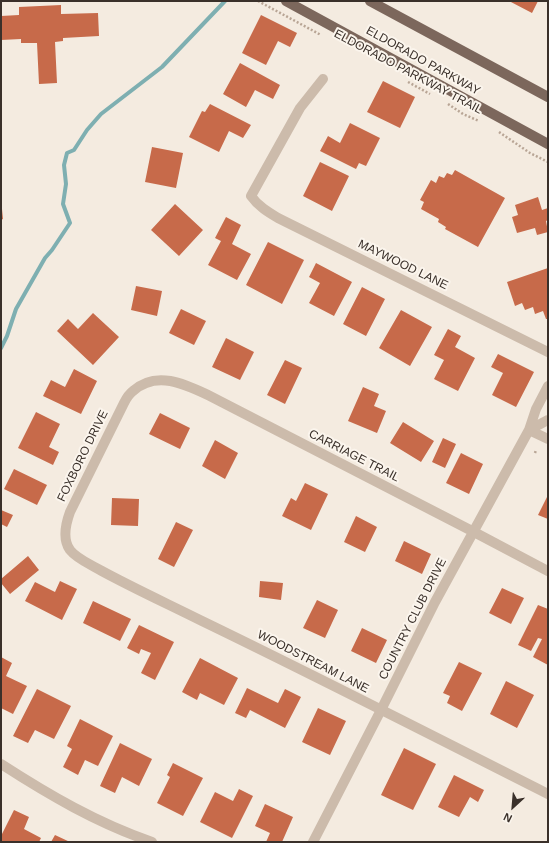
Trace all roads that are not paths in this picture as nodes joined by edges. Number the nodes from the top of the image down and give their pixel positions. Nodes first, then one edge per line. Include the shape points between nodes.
1 (286, 1) edge
2 (370, 1) edge
3 (323, 79) dead end
4 (548, 98) edge
5 (548, 144) edge
6 (548, 352) edge
7 (144, 383) joint
8 (548, 386) edge
9 (548, 420) edge
10 (529, 430) junction
11 (548, 439) edge
12 (474, 532) junction
13 (69, 549) joint
14 (548, 571) edge
15 (381, 710) junction
16 (1, 764) edge
17 (548, 794) edge
18 (152, 842) edge
19 (313, 842) edge

1 - 5 main road, ELDORADO PARKWAY
2 - 4 main road
3 - 6 street, MAYWOOD LANE via 300,108 251,196 258,205 271,214
7 - 12 street, CARRIAGE TRAIL via 158,380 188,385
7 - 13 street, FOXBORO DRIVE via 132,391 124,403 70,512 66,525
8 - 10 street, COUNTRY CLUB DRIVE
9 - 10 street
10 - 11 street
10 - 12 street, COUNTRY CLUB DRIVE
12 - 14 street, CARRIAGE TRAIL
12 - 15 street, COUNTRY CLUB DRIVE
13 - 15 street, WOODSTREAM LANE via 76,556 118,580
15 - 17 street, WOODSTREAM LANE
15 - 19 street, COUNTRY CLUB DRIVE
16 - 18 street via 73,808 119,830

